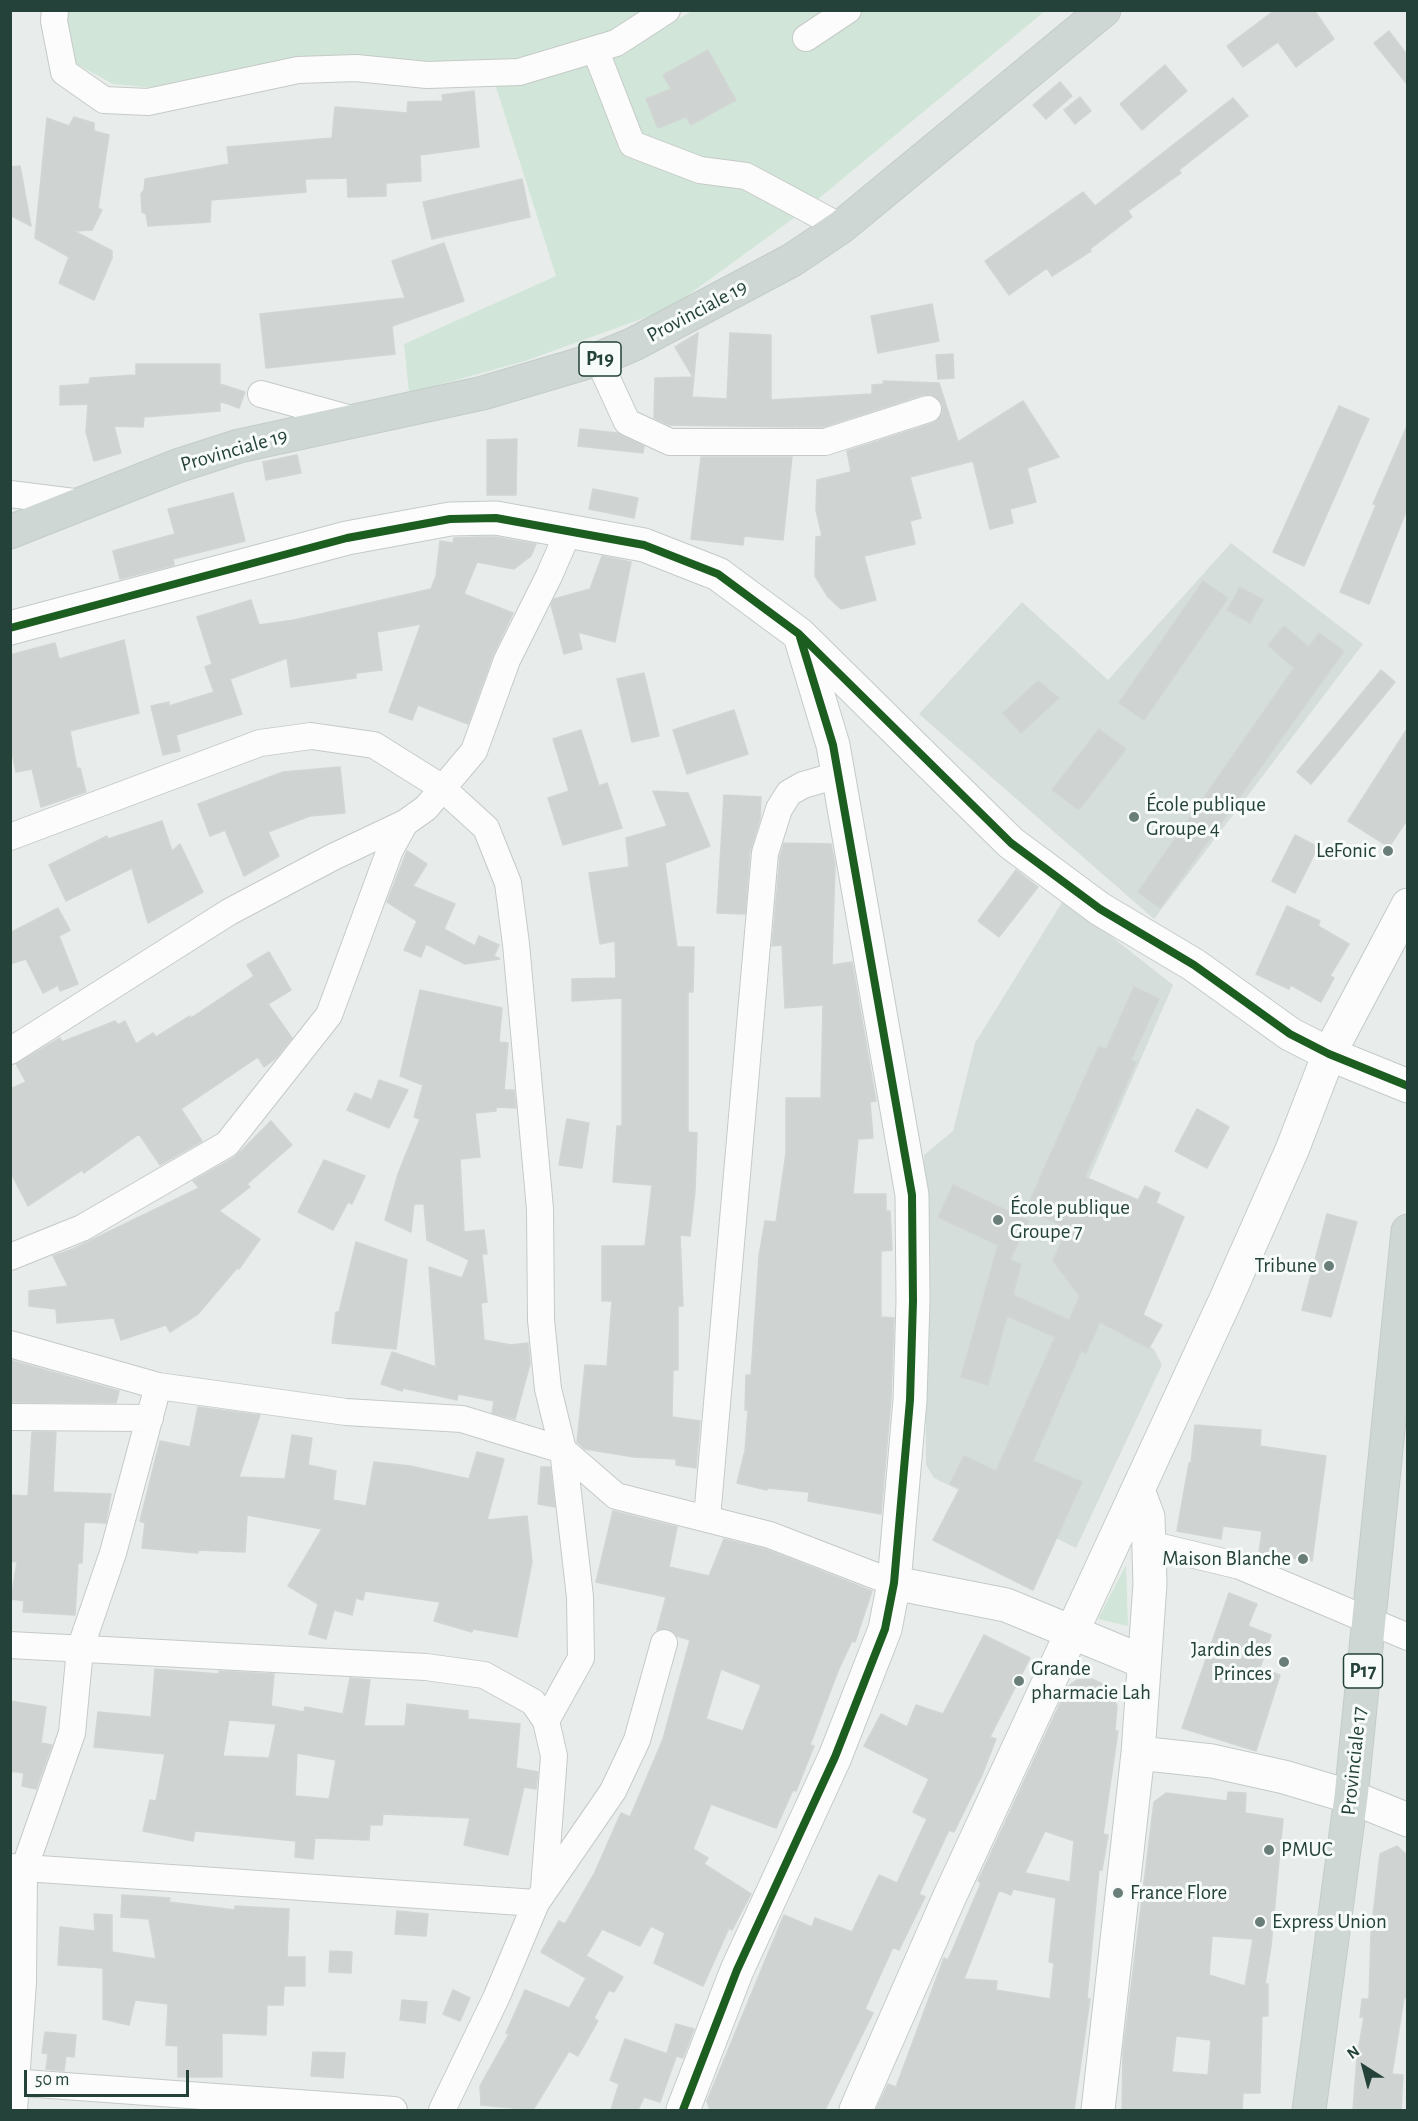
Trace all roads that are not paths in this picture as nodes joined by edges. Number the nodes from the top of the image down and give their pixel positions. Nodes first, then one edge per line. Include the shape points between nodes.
1 (55, 10) edge
2 (667, 10) edge
3 (848, 10) edge
4 (1104, 10) edge
5 (806, 38) dead end
6 (596, 49) junction
7 (841, 227) junction
8 (598, 359) junction
9 (261, 394) dead end
10 (928, 409) dead end
11 (355, 420) junction
12 (10, 494) edge
13 (85, 503) junction
14 (568, 530) junction
15 (10, 532) edge
16 (10, 628) edge
17 (799, 634) junction
18 (838, 775) junction
19 (441, 787) junction
20 (405, 823) junction
21 (10, 837) edge
22 (1407, 905) edge
23 (45, 1028) junction
24 (10, 1033) edge
25 (10, 1051) edge
26 (1329, 1054) junction
27 (1407, 1086) edge
28 (1407, 1231) edge
29 (10, 1257) edge
30 (1402, 1343) edge
31 (10, 1344) edge
32 (158, 1386) junction
33 (10, 1417) edge
34 (150, 1418) junction
35 (563, 1450) junction
36 (1138, 1490) junction
37 (707, 1518) junction
38 (1149, 1544) junction
39 (894, 1583) junction
40 (1368, 1619) junction
41 (1072, 1630) junction
42 (1407, 1637) edge
43 (664, 1643) dead end
44 (10, 1645) edge
45 (80, 1649) junction
46 (1144, 1662) junction
47 (546, 1721) junction
48 (1138, 1753) junction
49 (1351, 1797) junction
50 (1407, 1820) edge
51 (17, 1868) edge
52 (540, 1896) junction
53 (14, 2082) edge
54 (14, 2110) edge
55 (394, 2110) edge
56 (442, 2110) edge
57 (683, 2110) edge
58 (856, 2110) edge
59 (1098, 2110) edge
60 (1309, 2110) edge

1 - 6 street via 64,72 104,100 148,102 298,70 356,68 427,75 519,72
2 - 6 street via 616,43
3 - 5 street
4 - 7 main road, Provinciale 19 / P19
6 - 7 street via 632,144 700,170 746,176
7 - 8 main road, Provinciale 19 / P19 via 792,260 683,320
8 - 10 street via 627,422 670,442 825,442
8 - 11 main road, Provinciale 19 / P19 via 483,393
9 - 11 street
11 - 13 main road, Provinciale 19 / P19 via 238,446
12 - 13 street
13 - 15 main road, Provinciale 19 / P19
14 - 16 street via 496,518 450,519 347,538
14 - 17 street via 644,545 718,574
14 - 19 street via 507,660 474,751
17 - 18 street via 833,745
17 - 26 street via 1011,843 1100,909 1194,965 1290,1034
18 - 37 street via 789,793 779,809 765,854
18 - 39 street via 912,1195 910,1400
19 - 20 street via 426,808
19 - 21 street via 374,745 312,736 260,743
19 - 35 street via 486,828 508,883 540,1209 541,1320 548,1389
20 - 23 street via 230,912
20 - 29 street via 390,850 329,1014 227,1144 82,1228
22 - 26 street
23 - 24 street
23 - 25 street
26 - 27 street
26 - 36 street via 1287,1161
28 - 30 main road, Provinciale 17 / P17
30 - 40 main road, Provinciale 17 / P17
31 - 32 street
32 - 34 street
32 - 35 street via 346,1412 462,1419
33 - 34 street
34 - 45 street via 113,1553
35 - 37 street via 616,1496
35 - 47 street via 580,1597 581,1658
36 - 38 street via 1148,1517
36 - 41 street
37 - 39 street via 770,1535
38 - 40 street via 1240,1566
38 - 46 street
39 - 41 street via 1006,1605
39 - 57 street via 885,1629 835,1757 737,1970
40 - 42 street
40 - 49 main road, Provinciale 17 / P17
41 - 46 street
41 - 58 street
43 - 52 street via 637,1740 613,1791
44 - 45 street
45 - 47 street via 426,1666 484,1675 533,1702
45 - 51 street via 72,1733
46 - 48 street
47 - 52 street via 554,1756
48 - 49 street via 1223,1764
48 - 59 street
49 - 50 street
49 - 60 main road, Provinciale 17 / P17
51 - 52 street
51 - 53 street via 23,1982
52 - 56 street
53 - 54 street
53 - 55 street

